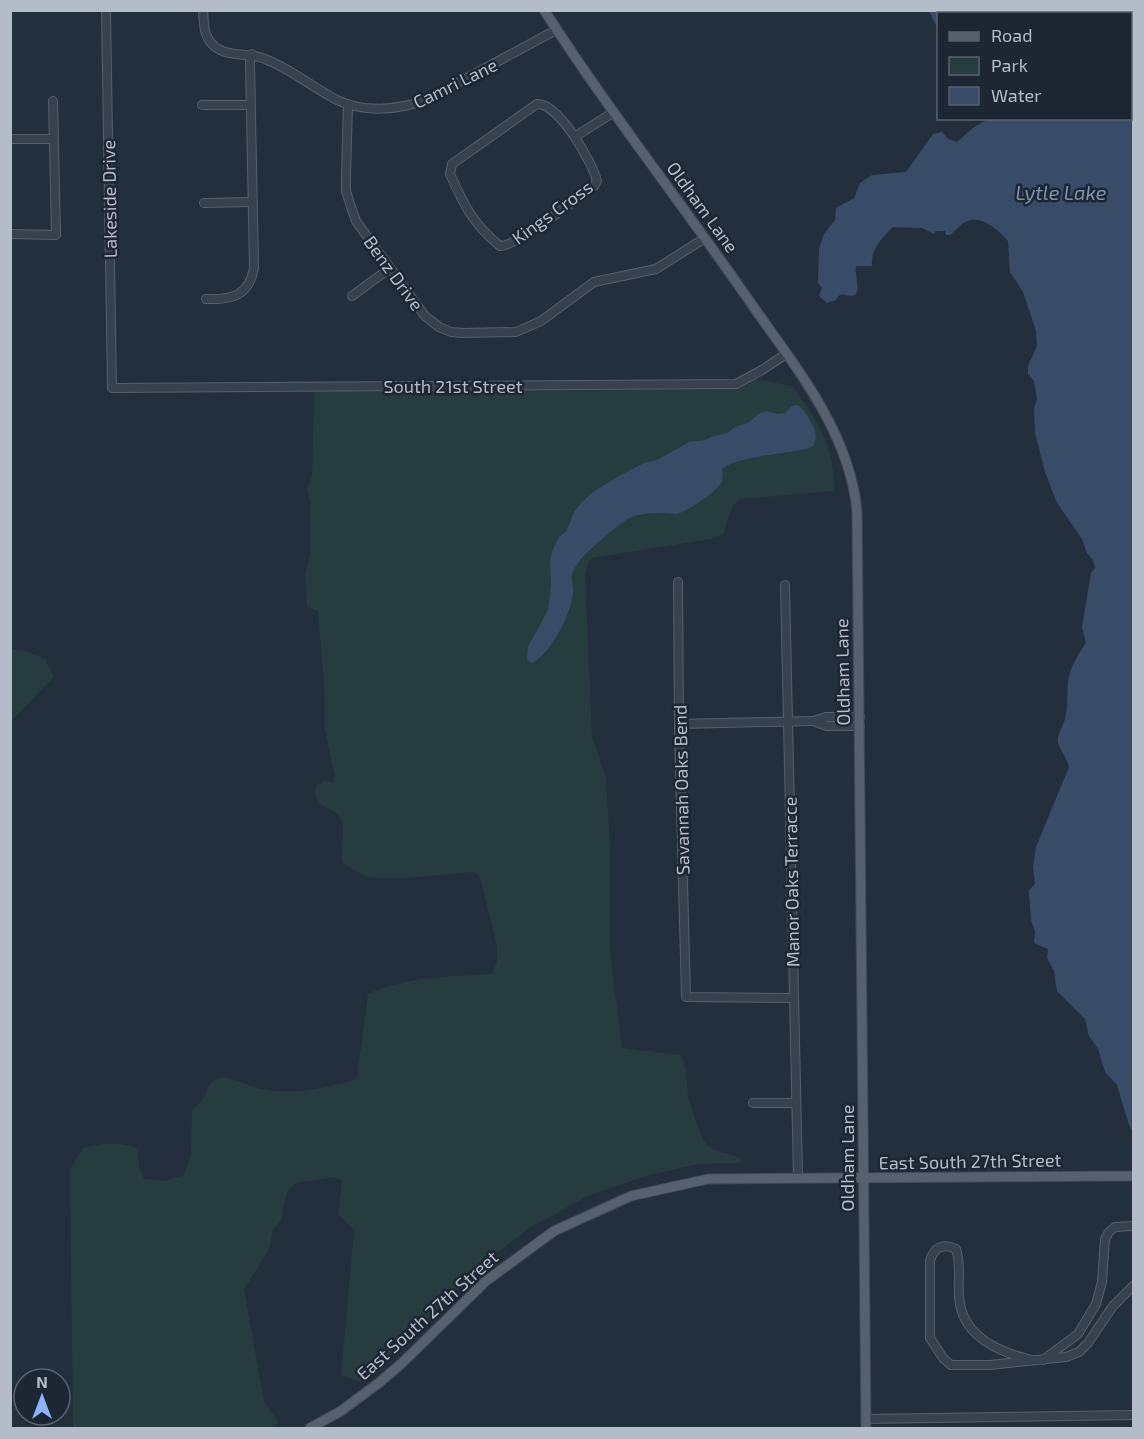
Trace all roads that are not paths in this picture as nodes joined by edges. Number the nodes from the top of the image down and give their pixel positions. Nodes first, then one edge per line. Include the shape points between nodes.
1 (106, 10) edge
2 (204, 10) edge
3 (544, 10) edge
4 (556, 30) junction
5 (252, 54) junction
6 (53, 101) dead end
7 (348, 104) junction
8 (202, 105) dead end
9 (250, 105) junction
10 (614, 112) junction
11 (576, 136) junction
12 (10, 139) edge
13 (53, 139) junction
14 (252, 202) junction
15 (204, 203) dead end
16 (10, 234) edge
17 (705, 238) junction
18 (390, 268) junction
19 (351, 296) dead end
20 (206, 299) dead end
21 (786, 354) junction
22 (112, 388) joint
23 (678, 582) dead end
24 (785, 585) dead end
25 (860, 721) junction
26 (787, 722) junction
27 (679, 724) junction
28 (794, 998) junction
29 (753, 1103) dead end
30 (796, 1103) junction
31 (1134, 1176) edge
32 (798, 1178) junction
33 (863, 1179) junction
34 (1134, 1226) edge
35 (1134, 1285) edge
36 (1096, 1304) junction
37 (1110, 1311) junction
38 (1067, 1342) junction
39 (1066, 1357) junction
40 (1032, 1360) junction
41 (1043, 1360) junction
42 (1134, 1415) edge
43 (866, 1424) edge
44 (310, 1428) edge

1 - 22 street, Lakeside Drive
2 - 5 street, Camri Lane via 204,27 212,45 229,53
3 - 4 main road, Oldham Lane
4 - 7 street, Camri Lane via 410,106 376,109
4 - 10 main road, Oldham Lane
5 - 7 street, Camri Lane
5 - 9 street
6 - 13 street
7 - 18 street, Benz Drive via 346,191 356,221
8 - 9 street
9 - 14 street
10 - 11 street
10 - 17 main road, Oldham Lane
11 - 11 street, Kings Cross via 547,106 537,104 452,164 450,174 465,208 500,246 524,237 597,182
12 - 13 street
13 - 16 street via 56,236
14 - 15 street
14 - 20 street via 254,268 250,285 223,300
17 - 18 street, Benz Drive via 656,269 594,282 541,321 516,332 463,333 439,327 425,316
17 - 21 main road, Oldham Lane
18 - 19 street
21 - 22 street, South 21st Street via 736,384
21 - 25 main road, Oldham Lane via 825,411 853,480 857,511
23 - 27 street, Savannah Oaks Bend
24 - 26 street, Manor Oaks Terracce
25 - 26 street via 826,717 813,722
25 - 33 main road, Oldham Lane
26 - 27 street
26 - 28 street, Manor Oaks Terracce
27 - 28 street, Savannah Oaks Bend via 686,998
28 - 30 street, Manor Oaks Terracce
29 - 30 street
30 - 32 street, Manor Oaks Terracce
31 - 33 main road, East South 27th Street
32 - 33 main road, East South 27th Street
32 - 44 main road, East South 27th Street via 708,1179 631,1196 554,1231 486,1281 380,1382
33 - 43 main road, Oldham Lane
34 - 36 street via 1115,1227 1105,1239
35 - 37 street
36 - 37 street
36 - 38 street via 1078,1334
37 - 39 street via 1088,1344
38 - 39 street
38 - 41 street
39 - 41 street
40 - 40 street via 994,1348 972,1329 960,1305 956,1249 947,1245 933,1252 930,1338 943,1358 951,1365
40 - 41 street
42 - 43 street

